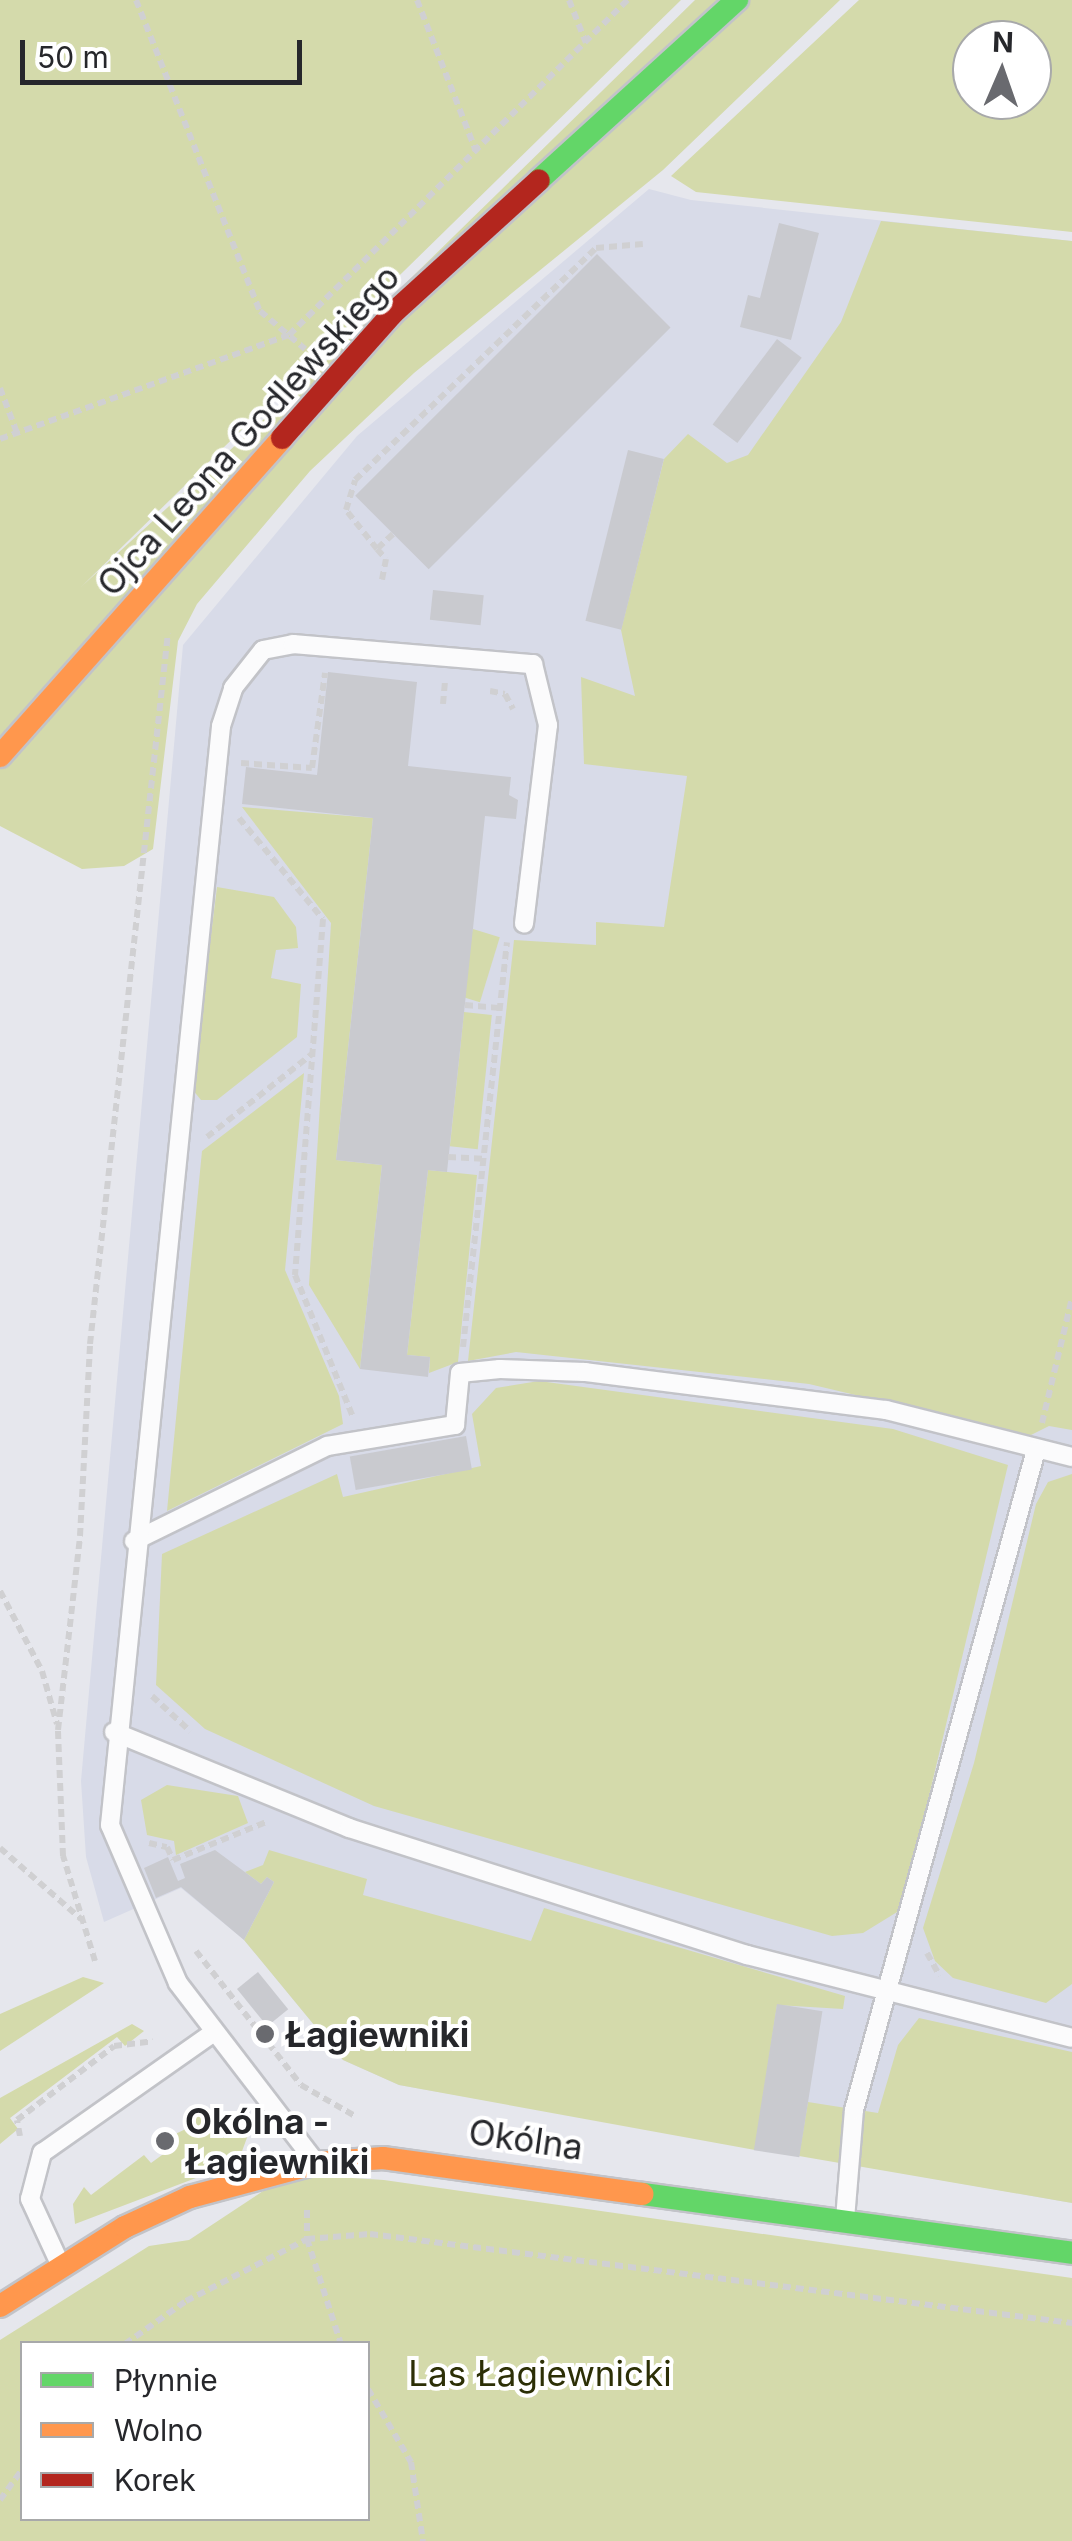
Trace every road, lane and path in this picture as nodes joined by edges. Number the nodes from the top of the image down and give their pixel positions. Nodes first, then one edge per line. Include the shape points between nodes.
1 (136, 0) edge
2 (418, 0) edge
3 (569, 0) edge
4 (628, 0) edge
5 (737, 0) edge
6 (586, 43) junction
7 (476, 151) junction
8 (644, 244) dead end
9 (290, 335) junction
10 (0, 388) edge
11 (18, 433) junction
12 (0, 439) edge
13 (393, 534) dead end
14 (378, 549) junction
15 (382, 580) dead end
16 (169, 618) dead end
17 (344, 667) dead end
18 (430, 677) dead end
19 (445, 680) junction
20 (460, 683) dead end
21 (475, 687) dead end
22 (443, 704) dead end
23 (522, 726) dead end
24 (0, 756) edge
25 (230, 780) dead end
26 (236, 814) dead end
27 (524, 924) joint
28 (465, 1005) dead end
29 (498, 1008) junction
30 (312, 1054) junction
31 (192, 1150) dead end
32 (448, 1157) dead end
33 (483, 1159) junction
34 (1072, 1298) edge
35 (460, 1373) junction
36 (358, 1437) junction
37 (1036, 1450) junction
38 (1072, 1457) edge
39 (134, 1541) junction
40 (0, 1591) edge
41 (141, 1682) dead end
42 (58, 1730) junction
43 (114, 1732) junction
44 (196, 1736) dead end
45 (280, 1798) junction
46 (142, 1842) dead end
47 (0, 1848) edge
48 (82, 1920) junction
49 (189, 1941) dead end
50 (94, 1961) dead end
51 (890, 1992) junction
52 (214, 2032) junction
53 (1072, 2038) edge
54 (362, 2119) dead end
55 (317, 2164) junction
56 (844, 2221) junction
57 (307, 2239) junction
58 (1072, 2254) edge
59 (61, 2267) junction
60 (0, 2306) edge
61 (1072, 2323) edge
62 (129, 2341) edge
63 (340, 2341) edge
64 (370, 2391) edge
65 (20, 2473) edge
66 (0, 2500) edge
67 (422, 2541) edge

1 - 9 path via 260,311
2 - 7 path
3 - 6 path
4 - 6 path
5 - 24 street, Ojca Leona Godlewskiego via 393,312
6 - 7 path
7 - 9 path
8 - 14 path via 596,248 356,480 346,510
9 - 11 path
10 - 11 path
11 - 12 path
13 - 14 path
14 - 15 path via 386,558
16 - 42 path via 92,1325 80,1536
17 - 25 path via 326,665 312,768 234,762
18 - 19 path
19 - 20 path
19 - 22 path
21 - 23 path via 506,694
26 - 30 path via 323,918
27 - 29 path via 508,938
27 - 39 lane via 548,725 532,664 294,644 263,650 233,688 221,726
28 - 29 path
29 - 33 path
30 - 31 path
30 - 36 path via 295,1276 345,1382
32 - 33 path
33 - 35 path
34 - 37 path
35 - 36 lane via 455,1425
35 - 37 lane via 585,1372 886,1410
36 - 39 lane
37 - 38 lane
37 - 51 lane
39 - 43 lane
40 - 42 path via 42,1671
41 - 44 path
42 - 48 path via 63,1856
43 - 45 lane
43 - 52 lane via 109,1795 116,1850 178,1982
45 - 46 path via 270,1820 172,1860 167,1848
45 - 51 lane via 350,1828 748,1956
47 - 48 path
48 - 50 path
49 - 54 path via 301,2084
51 - 53 lane
51 - 56 lane via 854,2110
52 - 55 lane
52 - 59 lane via 42,2153 32,2168 32,2208
55 - 56 street, Okólna via 421,2160
55 - 59 street, Okólna via 179,2202
56 - 58 street, Okólna
57 - 61 path via 370,2234
57 - 62 path via 186,2301
57 - 63 path
59 - 60 street, Okólna
64 - 67 path via 411,2462
65 - 66 path

